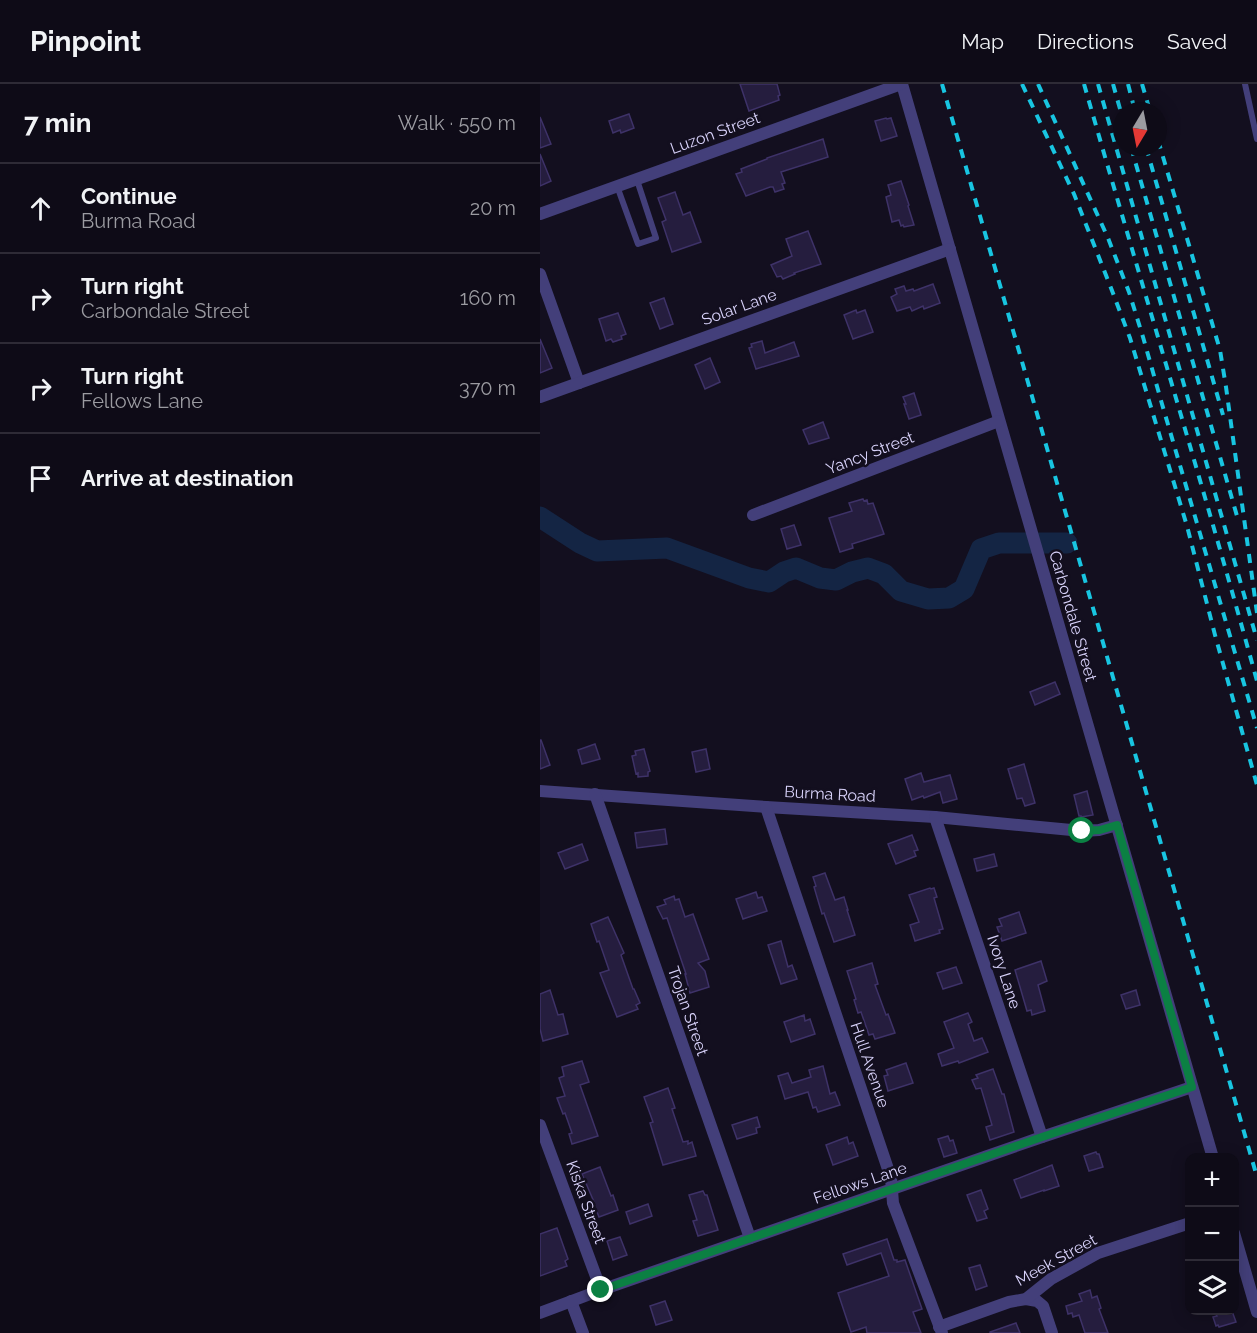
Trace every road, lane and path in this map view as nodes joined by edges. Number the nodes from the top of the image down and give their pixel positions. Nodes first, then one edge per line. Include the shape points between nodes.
1 (901, 84) edge
2 (1245, 84) edge
3 (1257, 139) edge
4 (636, 179) junction
5 (617, 186) junction
6 (540, 214) edge
7 (950, 249) junction
8 (540, 274) edge
9 (579, 383) junction
10 (540, 397) edge
11 (999, 421) junction
12 (753, 515) dead end
13 (540, 790) edge
14 (595, 794) junction
15 (766, 807) junction
16 (936, 817) junction
17 (1117, 825) junction
18 (1192, 1087) junction
19 (540, 1125) edge
20 (1042, 1137) junction
21 (1212, 1153) edge
22 (892, 1189) junction
23 (1185, 1225) edge
24 (750, 1238) junction
25 (1239, 1250) edge
26 (601, 1290) junction
27 (1026, 1299) junction
28 (571, 1301) junction
29 (1257, 1312) edge
30 (540, 1313) edge
31 (940, 1330) edge
32 (583, 1333) edge
33 (1052, 1333) edge

1 - 4 street, Luzon Street
1 - 7 street, Carbondale Street
2 - 3 lane
4 - 5 street, Luzon Street
4 - 5 lane via 656,238 638,244
5 - 6 street, Luzon Street
7 - 9 street, Solar Lane
7 - 11 street, Carbondale Street
8 - 9 street
9 - 10 street, Solar Lane
11 - 12 street, Yancy Street
11 - 17 street, Carbondale Street
13 - 14 street, Burma Road
14 - 15 street, Burma Road
14 - 24 street, Trojan Street
15 - 16 street, Burma Road
15 - 22 street, Hull Avenue
16 - 17 street, Burma Road via 1082,831
16 - 20 street, Ivory Lane
17 - 18 street, Carbondale Street
18 - 20 street, Fellows Lane
18 - 21 street, Carbondale Street
19 - 26 street, Kiska Street
20 - 22 street, Fellows Lane
22 - 24 street, Fellows Lane
22 - 31 street, Hull Avenue via 893,1203
23 - 27 street, Meek Street via 1098,1253
24 - 26 street, Fellows Lane
25 - 29 street
26 - 28 street, Fellows Lane
27 - 31 street, Meek Street
27 - 33 street via 1042,1306
28 - 30 street, Fellows Lane
28 - 32 street

